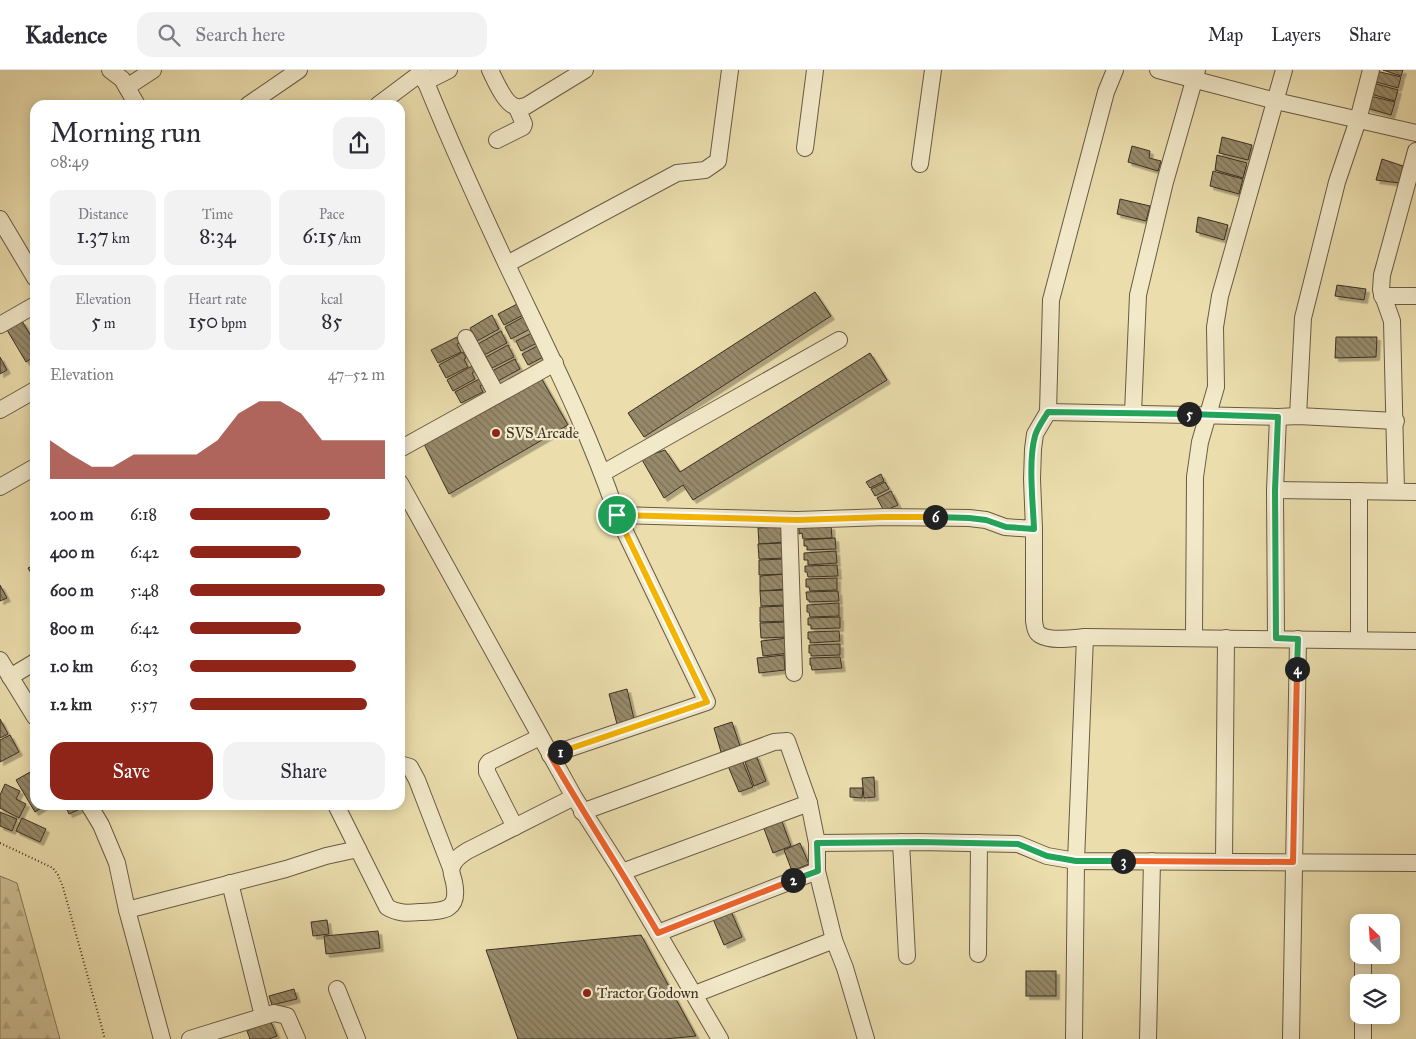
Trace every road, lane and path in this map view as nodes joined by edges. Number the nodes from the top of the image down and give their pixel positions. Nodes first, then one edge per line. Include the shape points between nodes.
1 (153, 70) edge
2 (299, 70) edge
3 (449, 70) edge
4 (490, 70) edge
5 (585, 70) edge
6 (730, 70) edge
7 (814, 70) edge
8 (933, 70) edge
9 (1114, 70) edge
10 (1158, 70) edge
11 (1284, 70) edge
12 (1371, 70) edge
13 (423, 75) edge
14 (1196, 75) edge
15 (120, 77) edge
16 (134, 100) edge
17 (255, 100) edge
18 (386, 100) edge
19 (1276, 101) junction
20 (517, 108) junction
21 (1358, 120) junction
22 (1416, 133) edge
23 (497, 140) dead end
24 (805, 148) dead end
25 (1416, 151) edge
26 (920, 164) dead end
27 (1410, 197) edge
28 (0, 219) edge
29 (6, 240) edge
30 (507, 264) junction
31 (30, 271) edge
32 (1382, 296) junction
33 (1416, 296) edge
34 (30, 308) edge
35 (0, 325) edge
36 (466, 338) dead end
37 (838, 340) dead end
38 (555, 363) junction
39 (30, 393) edge
40 (497, 395) junction
41 (0, 410) edge
42 (1048, 412) junction
43 (1133, 413) junction
44 (1208, 415) junction
45 (1298, 416) junction
46 (1278, 417) junction
47 (1396, 421) junction
48 (405, 446) edge
49 (30, 470) edge
50 (603, 473) junction
51 (0, 487) edge
52 (1275, 490) junction
53 (405, 491) edge
54 (1359, 491) junction
55 (1396, 492) junction
56 (1416, 492) edge
57 (617, 515) junction
58 (789, 520) junction
59 (1034, 529) junction
60 (1085, 637) junction
61 (1194, 638) junction
62 (1226, 638) junction
63 (1276, 638) junction
64 (1298, 639) junction
65 (1359, 640) junction
66 (1416, 641) edge
67 (0, 660) edge
68 (30, 665) edge
69 (794, 673) dead end
70 (10, 677) junction
71 (30, 710) edge
72 (540, 737) junction
73 (550, 755) junction
74 (405, 766) edge
75 (574, 797) junction
76 (809, 803) junction
77 (92, 810) edge
78 (338, 810) edge
79 (582, 812) junction
80 (515, 827) junction
81 (901, 842) junction
82 (0, 843) edge
83 (817, 843) junction
84 (979, 843) junction
85 (358, 849) junction
86 (1076, 861) junction
87 (1152, 861) junction
88 (1224, 862) junction
89 (1293, 862) junction
90 (1416, 863) edge
91 (451, 868) junction
92 (818, 871) junction
93 (622, 872) junction
94 (230, 883) junction
95 (127, 910) junction
96 (658, 933) junction
97 (834, 940) junction
98 (978, 954) dead end
99 (906, 956) dead end
100 (337, 989) dead end
101 (695, 994) junction
102 (263, 1016) junction
103 (1363, 1024) edge
104 (228, 1033) edge
105 (105, 1039) edge
106 (162, 1039) edge
107 (190, 1039) edge
108 (297, 1039) edge
109 (357, 1039) edge
110 (720, 1039) edge
111 (866, 1039) edge
112 (1074, 1039) edge
113 (1148, 1039) edge
114 (1291, 1039) edge
115 (1363, 1039) edge

1 - 15 street
2 - 17 street
3 - 13 street
4 - 20 street via 505,97
5 - 20 street via 526,106
6 - 30 street via 718,160 705,170 677,173
7 - 24 street
8 - 26 street
9 - 42 street via 1051,300
10 - 14 street
11 - 19 street
12 - 21 street
13 - 18 street
13 - 30 street
14 - 19 street
14 - 43 street via 1165,182 1138,295
15 - 16 street
19 - 21 street
19 - 44 street via 1220,296 1215,327 1216,387
20 - 23 street via 524,126
21 - 22 street
21 - 45 street via 1337,182 1303,318
25 - 27 street
27 - 32 street via 1382,276
28 - 29 street
29 - 31 street
30 - 38 street
32 - 33 street
32 - 47 street via 1392,321
34 - 35 street
36 - 40 street
37 - 50 street
38 - 40 street
38 - 50 street
39 - 41 street
40 - 48 street
42 - 43 street
42 - 59 street via 1035,434 1033,449
43 - 44 street
44 - 46 street
44 - 61 street via 1195,477
45 - 46 street
45 - 47 street
46 - 52 street
47 - 55 street
49 - 51 street
50 - 57 street
52 - 54 street
52 - 63 street
53 - 72 street
54 - 55 street
54 - 65 street
55 - 56 street
57 - 58 street
57 - 73 street via 707,702
58 - 59 street via 969,518 1006,527
58 - 69 street
59 - 60 street via 1036,631 1052,638
60 - 61 street
60 - 86 street
61 - 62 street
62 - 63 street
62 - 88 street
63 - 64 street
64 - 65 street
64 - 89 street
65 - 66 street
67 - 70 street
68 - 70 street
70 - 71 street
72 - 73 street
72 - 80 street via 486,765
73 - 75 street
74 - 91 street via 410,767 417,780
75 - 79 street
75 - 80 street
76 - 79 street via 787,741 782,740
76 - 83 street
76 - 93 street
77 - 95 street via 117,863
78 - 85 street
79 - 93 street
80 - 91 street via 467,851 456,859
81 - 83 street
81 - 84 street
81 - 99 street
82 - 105 path via 53,868 58,875
83 - 92 street
84 - 86 street via 1018,844 1047,856
84 - 98 street
85 - 91 street via 388,907 396,912 447,910 454,903 456,893
85 - 94 street
86 - 87 street
86 - 112 street
87 - 88 street
87 - 113 street
88 - 89 street
89 - 90 street
89 - 114 street
92 - 96 street
92 - 97 street
93 - 96 street
94 - 95 street
94 - 102 street
95 - 106 street
96 - 101 street
97 - 101 street
97 - 111 street
100 - 109 street
101 - 110 street
102 - 104 street
102 - 108 street via 274,1013 287,1016
103 - 115 street
104 - 107 street

